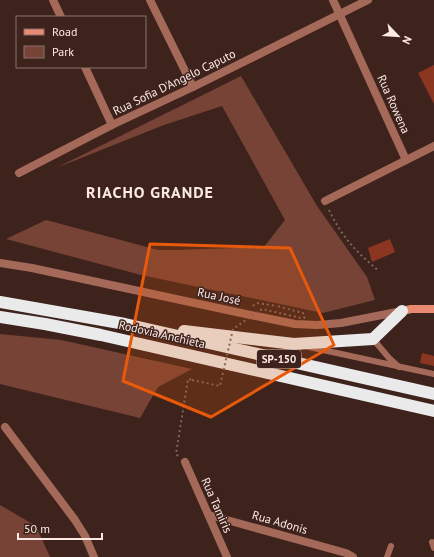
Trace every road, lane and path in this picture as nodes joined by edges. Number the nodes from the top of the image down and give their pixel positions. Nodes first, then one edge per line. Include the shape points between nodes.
1 (53, 0) edge
2 (150, 0) edge
3 (333, 0) edge
4 (368, 0) edge
5 (340, 14) junction
6 (61, 16) edge
7 (85, 68) edge
8 (193, 87) junction
9 (112, 125) junction
10 (434, 146) edge
11 (406, 160) junction
12 (19, 173) dead end
13 (325, 201) joint
14 (0, 263) edge
15 (379, 271) dead end
16 (0, 302) edge
17 (277, 306) dead end
18 (434, 309) edge
19 (402, 311) junction
20 (0, 317) edge
21 (125, 324) junction
22 (373, 340) junction
23 (294, 344) junction
24 (401, 368) junction
25 (434, 374) edge
26 (434, 394) edge
27 (434, 410) edge
28 (5, 427) dead end
29 (184, 462) joint
30 (209, 514) junction
31 (391, 546) dead end
32 (349, 555) edge
33 (94, 557) edge
34 (227, 557) edge
35 (387, 557) edge

1 - 6 street
2 - 8 street
3 - 5 street, Rua Rowena
4 - 5 street, Rua Sofia D'Angelo Caputo
5 - 8 street, Rua Sofia D'Angelo Caputo
5 - 11 street, Rua Rowena
7 - 9 street
8 - 9 street, Rua Sofia D'Angelo Caputo
9 - 12 street, Rua Sofia D'Angelo Caputo
10 - 11 street
11 - 13 street
13 - 15 path via 346,240
14 - 19 street, Rua José via 295,324 341,323
16 - 21 highway, Rodovia Anchieta / SP-150
17 - 29 path, bridge via 303,313 305,316 301,318 262,309 233,329 220,386 188,379 176,454
18 - 19 main road, Rua José
19 - 22 highway
20 - 27 highway, Rodovia Anchieta / SP-150 via 101,335
21 - 23 highway
21 - 26 highway, Rodovia Anchieta / SP-150
22 - 23 highway
22 - 24 lane
23 - 24 lane
24 - 25 lane
28 - 33 street via 75,520
29 - 30 street, Rua Tamiris
30 - 32 street, Rua Adonis
30 - 34 street, Rua Tamiris
31 - 35 lane

